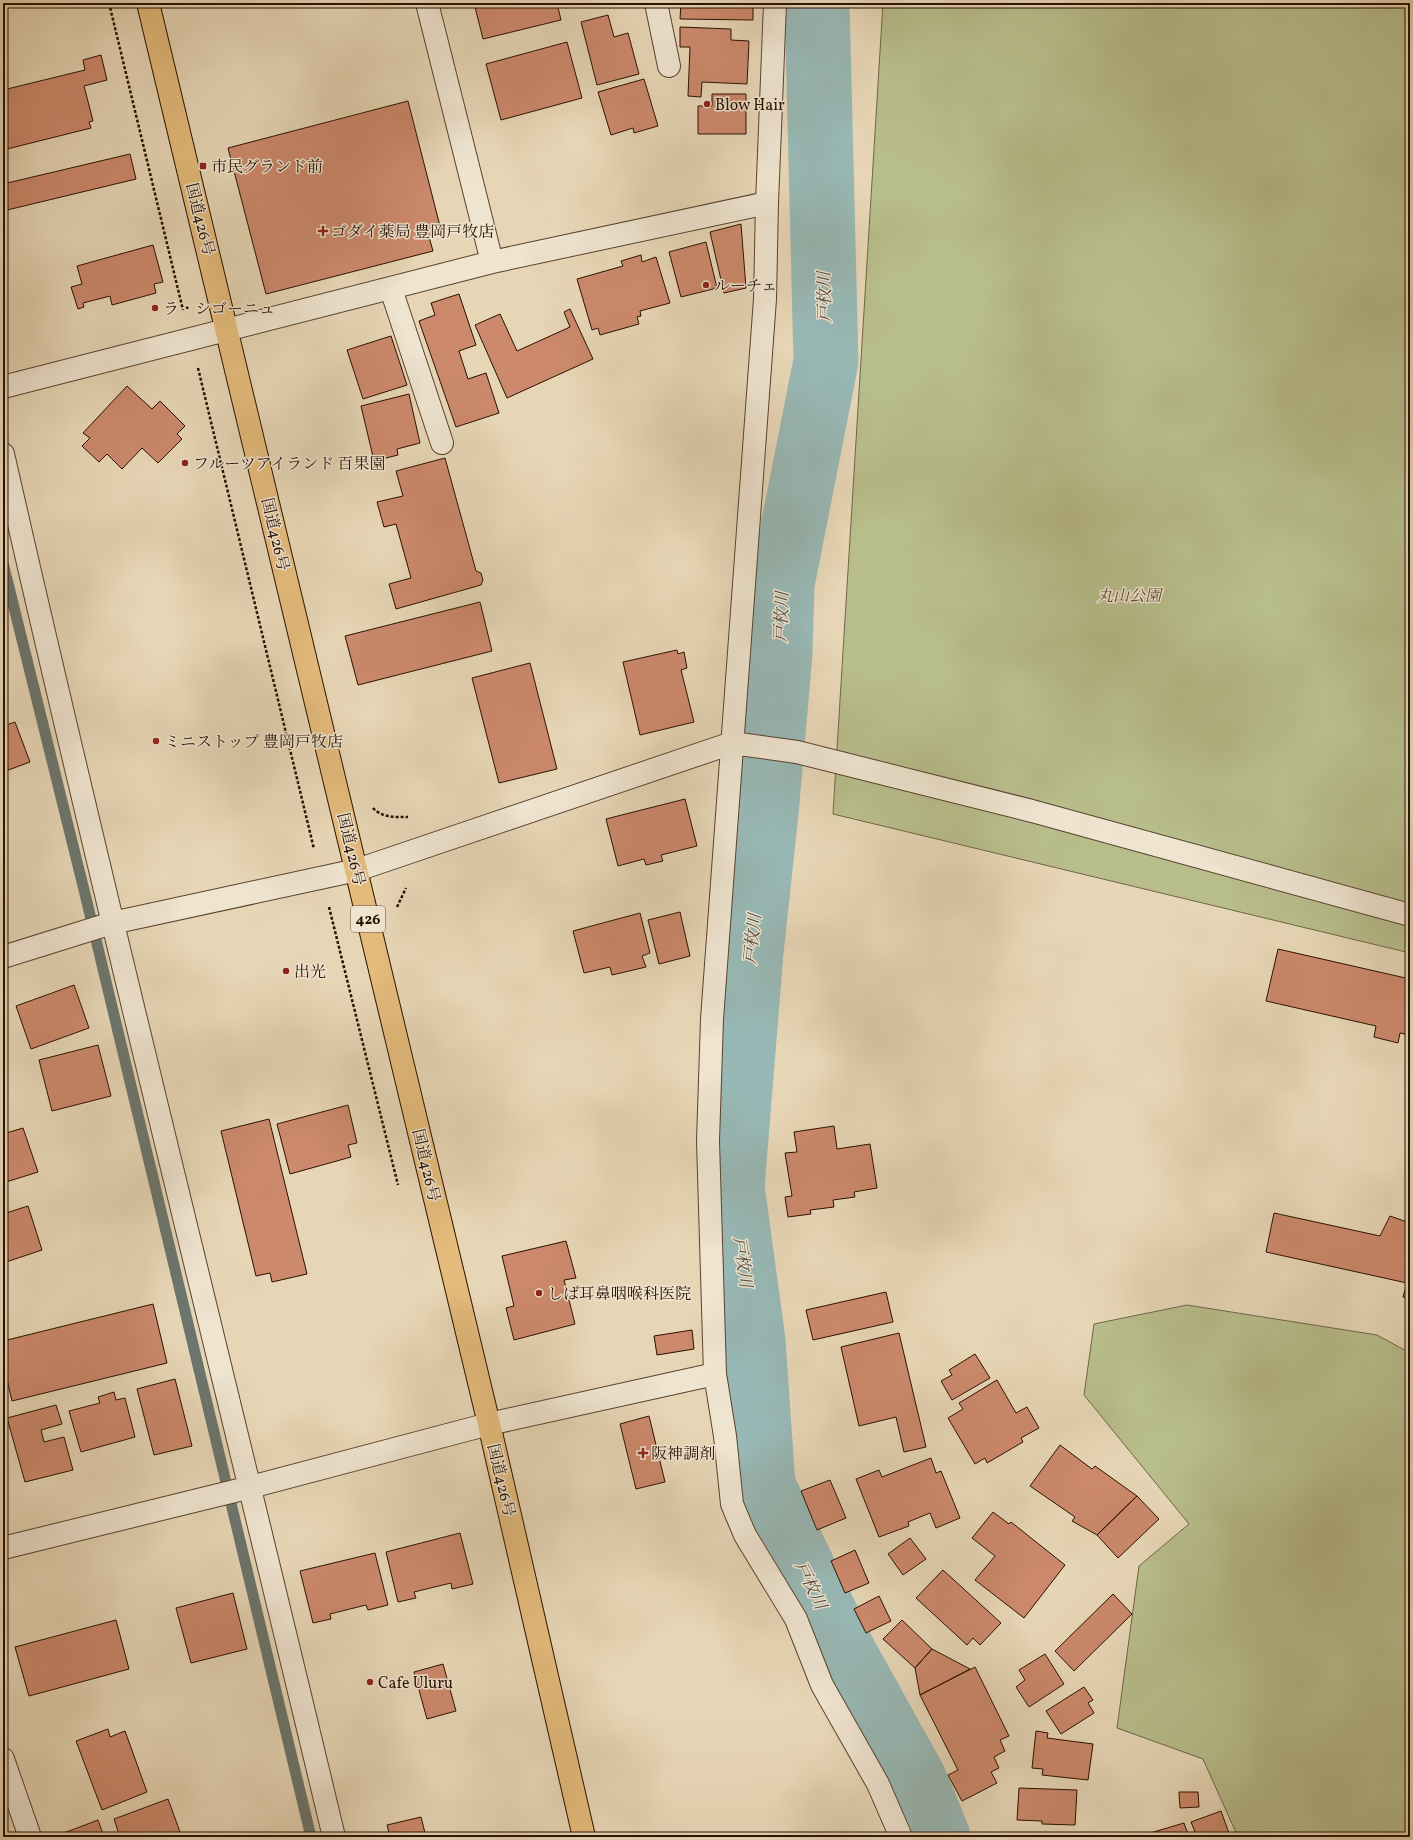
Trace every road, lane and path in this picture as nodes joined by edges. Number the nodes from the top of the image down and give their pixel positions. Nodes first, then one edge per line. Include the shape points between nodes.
1 (109, 3) edge
2 (148, 3) edge
3 (427, 3) edge
4 (656, 3) edge
5 (775, 3) edge
6 (669, 66) dead end
7 (767, 203) junction
8 (492, 262) junction
9 (391, 289) junction
10 (184, 316) dead end
11 (228, 331) junction
12 (197, 366) dead end
13 (3, 387) edge
14 (442, 443) dead end
15 (3, 454) edge
16 (732, 743) junction
17 (314, 850) dead end
18 (357, 870) junction
19 (328, 901) dead end
20 (1410, 915) edge
21 (112, 923) junction
22 (3, 957) edge
23 (399, 1188) dead end
24 (714, 1374) junction
25 (489, 1424) junction
26 (251, 1487) junction
27 (3, 1548) edge
28 (3, 1759) edge
29 (30, 1837) edge
30 (334, 1837) edge
31 (584, 1837) edge
32 (901, 1837) edge

1 - 10 path
2 - 11 highway, 国道426号 / 426
3 - 8 street
4 - 6 street
5 - 7 street
7 - 8 street
7 - 16 street via 765,299
8 - 9 street
9 - 11 street
9 - 14 street
11 - 13 street
11 - 18 highway, 国道426号 / 426
12 - 17 path
15 - 21 street
16 - 18 street
16 - 20 street via 797,752 1009,805
16 - 24 street via 712,1019 708,1133
18 - 21 street
18 - 25 highway, 国道426号 / 426
19 - 23 path
21 - 22 street
21 - 26 street
24 - 25 street
24 - 32 street via 725,1436 732,1504 746,1535 796,1619 822,1685 878,1784
25 - 26 street
25 - 31 highway, 国道426号 / 426
26 - 27 street
26 - 30 street
28 - 29 street

